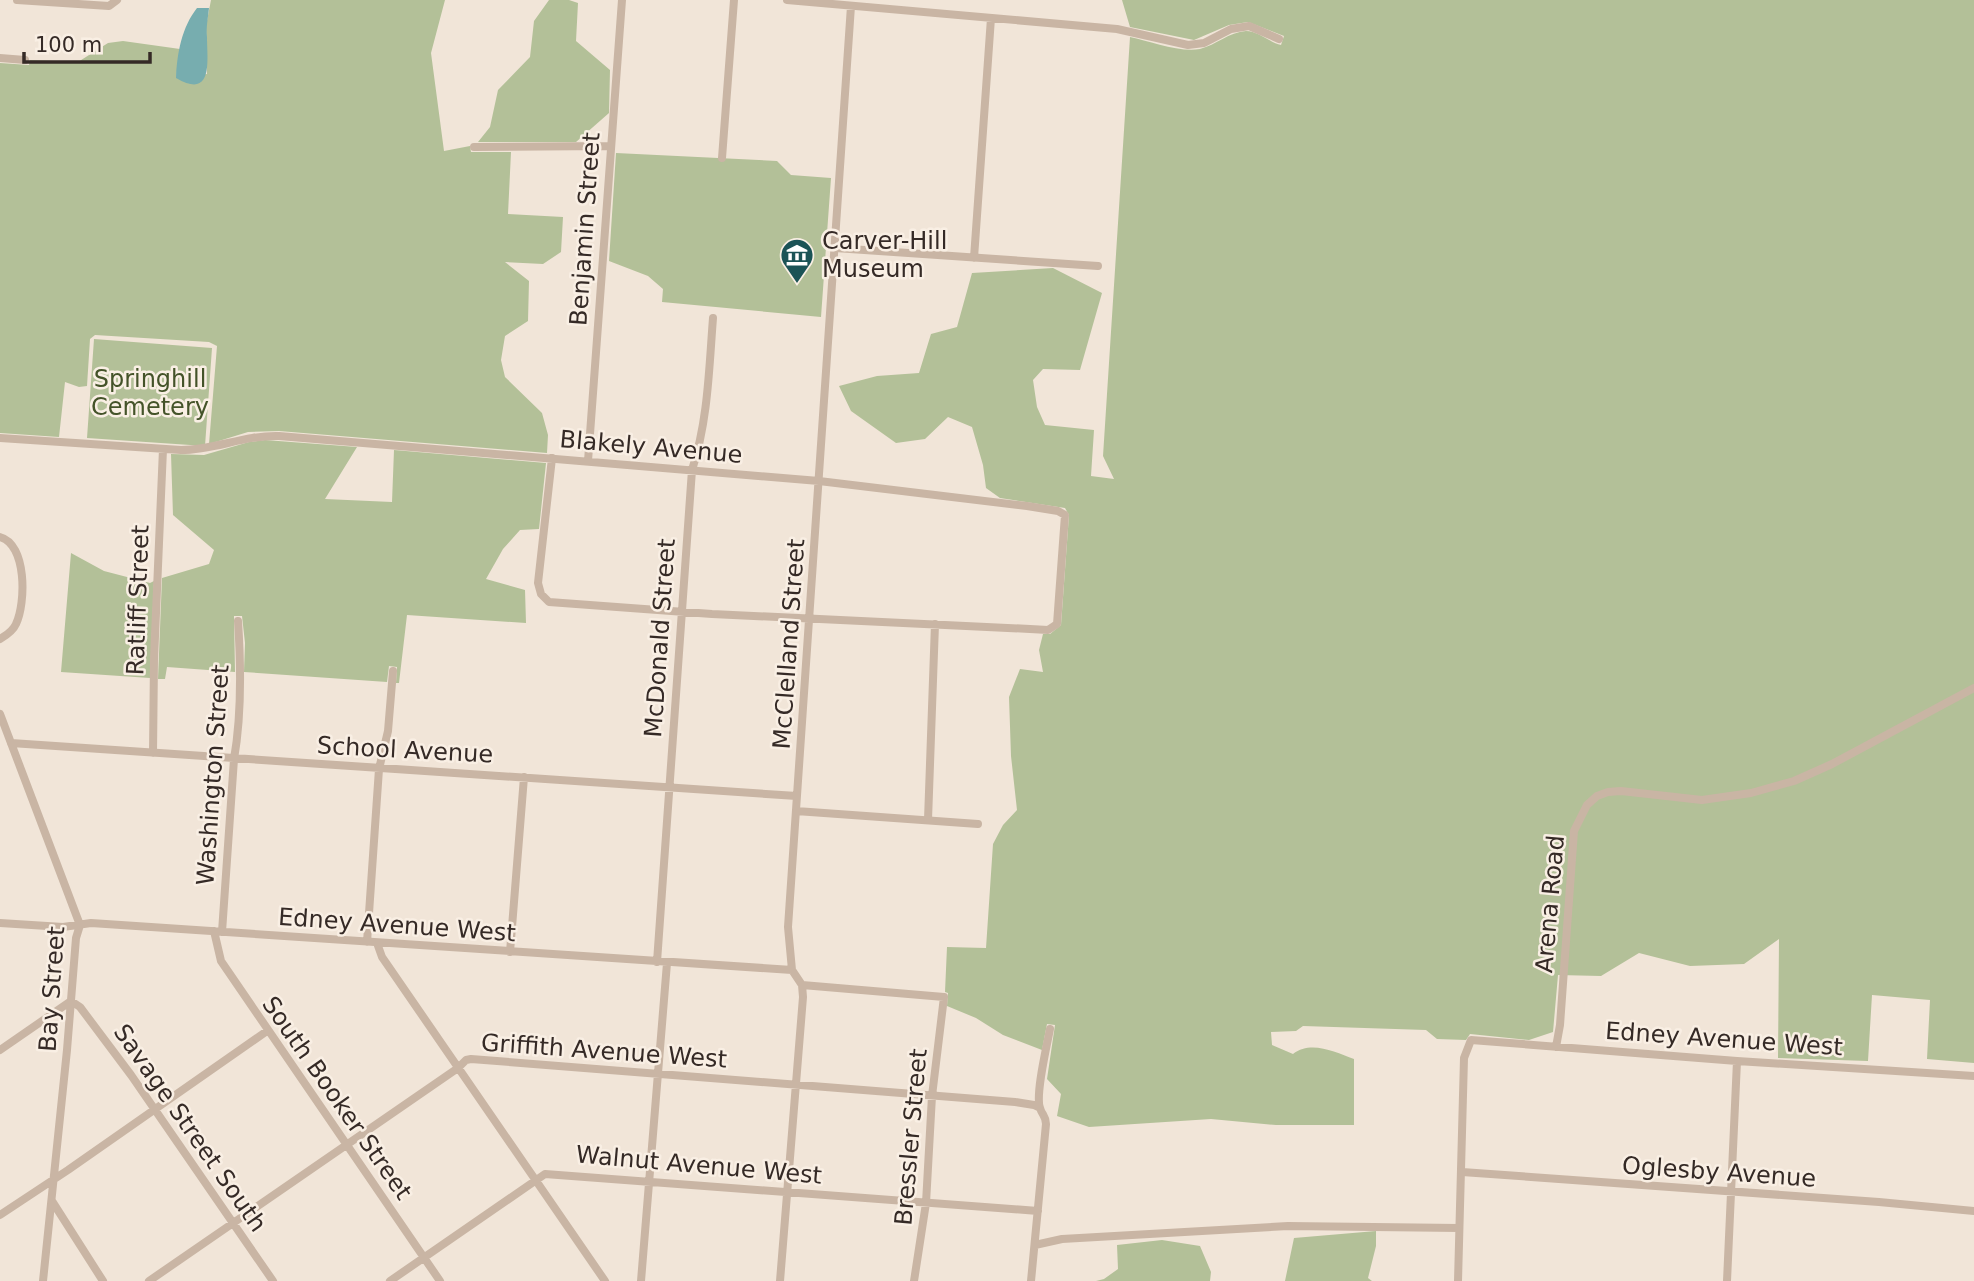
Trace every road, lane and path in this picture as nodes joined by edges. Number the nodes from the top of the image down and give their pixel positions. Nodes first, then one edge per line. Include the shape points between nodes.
1 (17, 0) edge
2 (117, 0) edge
3 (622, 0) edge
4 (734, 0) edge
5 (787, 0) edge
6 (865, 4) edge
7 (851, 6) junction
8 (991, 18) junction
9 (1279, 39) dead end
10 (0, 58) edge
11 (25, 60) dead end
12 (610, 146) junction
13 (474, 147) dead end
14 (722, 158) dead end
15 (835, 248) junction
16 (974, 258) junction
17 (1098, 266) dead end
18 (713, 318) dead end
19 (0, 439) edge
20 (163, 449) junction
21 (552, 458) junction
22 (588, 461) junction
23 (692, 470) junction
24 (819, 481) junction
25 (0, 537) edge
26 (681, 612) junction
27 (810, 619) junction
28 (238, 621) dead end
29 (935, 624) junction
30 (0, 639) edge
31 (393, 671) dead end
32 (1974, 688) edge
33 (0, 713) edge
34 (11, 743) junction
35 (153, 753) junction
36 (234, 759) junction
37 (379, 769) junction
38 (524, 777) junction
39 (668, 787) junction
40 (797, 796) junction
41 (796, 811) junction
42 (928, 820) junction
43 (978, 824) dead end
44 (0, 923) edge
45 (79, 925) junction
46 (218, 932) junction
47 (372, 942) junction
48 (510, 952) junction
49 (662, 962) junction
50 (792, 970) junction
51 (802, 985) junction
52 (71, 1001) junction
53 (1050, 1029) dead end
54 (267, 1031) junction
55 (1556, 1047) junction
56 (0, 1050) edge
57 (1737, 1061) junction
58 (458, 1068) junction
59 (659, 1073) junction
60 (1974, 1076) edge
61 (796, 1086) junction
62 (932, 1096) junction
63 (1040, 1108) junction
64 (153, 1109) junction
65 (346, 1145) junction
66 (1462, 1172) junction
67 (54, 1179) junction
68 (536, 1179) junction
69 (650, 1181) junction
70 (788, 1192) junction
71 (1732, 1193) junction
72 (51, 1200) junction
73 (926, 1203) junction
74 (1038, 1211) junction
75 (1974, 1211) edge
76 (0, 1215) edge
77 (232, 1223) junction
78 (1460, 1228) junction
79 (1035, 1245) junction
80 (423, 1258) junction
81 (43, 1281) edge
82 (103, 1281) edge
83 (149, 1281) edge
84 (274, 1281) edge
85 (390, 1281) edge
86 (440, 1281) edge
87 (606, 1281) edge
88 (641, 1281) edge
89 (780, 1281) edge
90 (914, 1281) edge
91 (1031, 1281) edge
92 (1458, 1281) edge
93 (1727, 1281) edge

1 - 2 street via 109,6
3 - 12 street, Benjamin Street
4 - 14 street
5 - 7 street
6 - 7 street
6 - 8 street
7 - 15 street, McClelland Street
8 - 9 street via 1117,29 1188,45 1241,27
8 - 16 street
10 - 11 street
12 - 13 street
12 - 22 street, Benjamin Street
15 - 16 street
15 - 24 street, McClelland Street
16 - 17 street
18 - 23 street, McDonald Street via 705,412
19 - 20 street, Blakely Avenue
20 - 21 street, Blakely Avenue via 204,450 265,435
20 - 35 street, Ratliff Street
21 - 22 street, Blakely Avenue
21 - 26 street via 538,583 541,594 553,603
22 - 23 street, Blakely Avenue
23 - 24 street, Blakely Avenue
23 - 26 street, McDonald Street
24 - 27 street, McClelland Street
24 - 29 street, Blakely Avenue via 1012,503 1065,515 1055,626 1048,630
25 - 30 street via 16,549 22,587 16,624
26 - 27 street
26 - 39 street, McDonald Street
27 - 29 street
27 - 40 street, McClelland Street
28 - 36 street, Washington Street via 241,643
29 - 42 street
31 - 37 street via 388,731
32 - 55 street, Arena Road via 1809,775 1774,787 1702,800 1621,791 1597,796 1574,831
33 - 34 street, Bay Street
34 - 35 street, School Avenue
34 - 45 street, Bay Street
35 - 36 street, School Avenue
36 - 37 street, School Avenue
36 - 46 street, Washington Street
37 - 38 street, School Avenue
37 - 47 street
38 - 39 street, School Avenue
38 - 48 street
39 - 40 street, School Avenue
39 - 49 street, McDonald Street
40 - 41 street, McClelland Street
41 - 42 street
41 - 50 street, McClelland Street via 788,927
42 - 43 street
44 - 45 street, Edney Avenue West
45 - 46 street, Edney Avenue West
45 - 52 street, Bay Street
46 - 47 street, Edney Avenue West
46 - 54 street, South Booker Street via 220,961
47 - 48 street, Edney Avenue West
47 - 58 street
48 - 49 street, Edney Avenue West
49 - 50 street, Edney Avenue West
49 - 59 street, McDonald Street
50 - 51 street, McClelland Street
51 - 61 street
51 - 62 street, Bressler Street via 944,997
52 - 56 street
52 - 64 street, Savage Street South via 87,1014
52 - 67 street, Bay Street
53 - 63 street
54 - 64 street
54 - 65 street, South Booker Street
55 - 57 street, Edney Avenue West
55 - 66 street, Edney Avenue West via 1471,1040 1464,1058
57 - 60 street, Edney Avenue West
57 - 71 street
58 - 59 street, Griffith Avenue West via 471,1059
58 - 65 street, Griffith Avenue West
58 - 68 street
59 - 61 street, Griffith Avenue West
59 - 69 street, McDonald Street
61 - 62 street, Griffith Avenue West
61 - 70 street
62 - 63 street, Griffith Avenue West
62 - 73 street, Bressler Street
63 - 74 street via 1046,1124
64 - 67 street
64 - 77 street, Savage Street South
65 - 77 street, Griffith Avenue West
65 - 80 street, South Booker Street
66 - 71 street, Oglesby Avenue
66 - 78 street
67 - 72 street, Bay Street
67 - 76 street
68 - 69 street, Walnut Avenue West via 557,1173
68 - 80 street, Walnut Avenue West
68 - 87 street
69 - 70 street, Walnut Avenue West
69 - 88 street, McDonald Street
70 - 73 street, Walnut Avenue West
70 - 89 street
71 - 75 street, Oglesby Avenue
71 - 93 street
72 - 81 street, Bay Street
72 - 82 street
73 - 74 street, Walnut Avenue West
73 - 90 street, Bressler Street
74 - 79 street
77 - 83 street, Griffith Avenue West
77 - 84 street, Savage Street South
78 - 79 street via 1288,1226
78 - 92 street
79 - 91 street
80 - 85 street, Walnut Avenue West
80 - 86 street, South Booker Street

